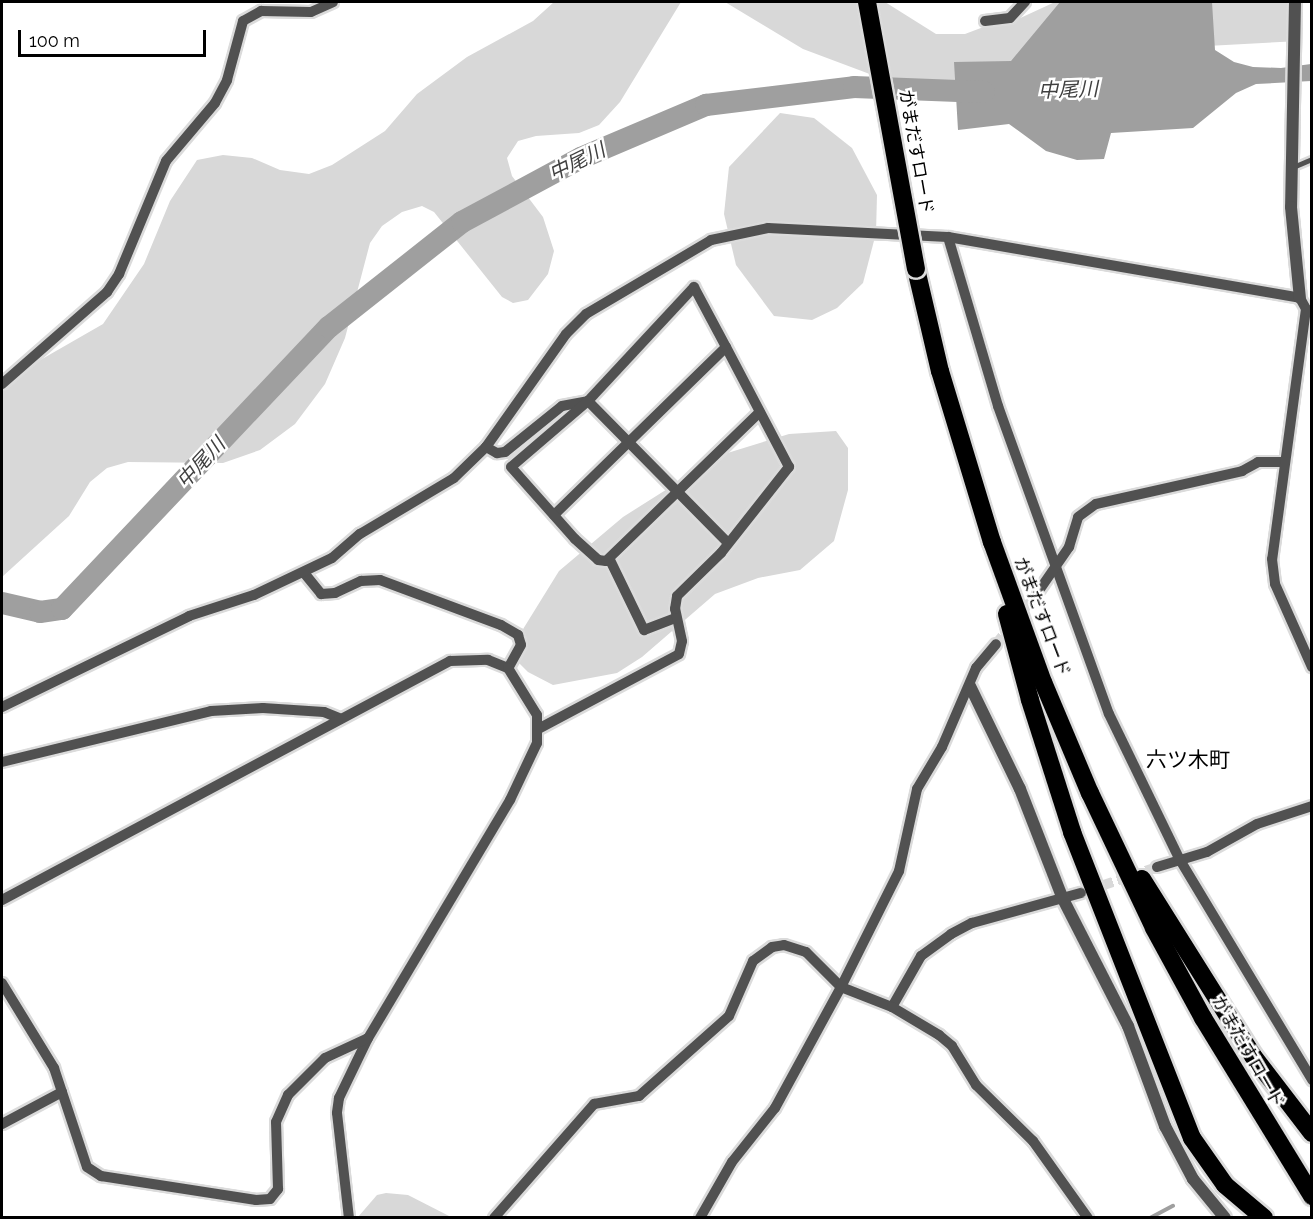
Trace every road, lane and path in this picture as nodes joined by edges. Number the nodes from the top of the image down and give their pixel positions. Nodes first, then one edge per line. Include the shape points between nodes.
1 (302, 2) edge
2 (333, 2) edge
3 (867, 2) edge
4 (1025, 2) edge
5 (1295, 2) edge
6 (311, 12) junction
7 (985, 21) dead end
8 (1311, 159) edge
9 (1291, 168) junction
10 (948, 237) junction
11 (1306, 306) edge
12 (726, 347) junction
13 (2, 384) edge
14 (588, 401) junction
15 (760, 412) junction
16 (629, 442) junction
17 (486, 447) junction
18 (1284, 462) junction
19 (679, 493) junction
20 (554, 515) junction
21 (726, 541) junction
22 (992, 542) junction
23 (610, 560) junction
24 (1057, 567) junction
25 (305, 574) junction
26 (1038, 592) tunnel mouth
27 (676, 618) junction
28 (996, 644) tunnel mouth
29 (1310, 663) edge
30 (508, 668) junction
31 (970, 686) junction
32 (2, 707) edge
33 (341, 719) junction
34 (540, 728) junction
35 (2, 762) edge
36 (1090, 793) junction
37 (1311, 806) edge
38 (1180, 860) junction
39 (1157, 867) tunnel mouth
40 (1081, 893) tunnel mouth
41 (1062, 897) junction
42 (2, 900) edge
43 (2, 983) edge
44 (840, 987) junction
45 (892, 1007) junction
46 (368, 1038) junction
47 (1311, 1080) edge
48 (62, 1092) junction
49 (2, 1124) edge
50 (1311, 1133) edge
51 (1311, 1196) edge
52 (500, 1216) edge
53 (348, 1218) edge
54 (700, 1218) edge
55 (1088, 1218) edge
56 (1225, 1218) edge
57 (1264, 1218) edge

1 - 6 street
2 - 6 street
3 - 22 highway, がまだすロード, bridge via 916,269 940,371
4 - 7 street via 1010,18
5 - 9 street
6 - 13 street via 261,11 243,21 227,80 214,103 166,161 119,274 107,292
8 - 9 lane
9 - 11 street
10 - 11 street
10 - 17 street via 806,227 740,231 711,240 586,314 566,334
10 - 24 street via 998,406
11 - 18 street
12 - 14 street via 694,286
12 - 15 street
12 - 16 street
14 - 16 street
14 - 17 street via 562,406 505,452 497,453
14 - 20 street via 511,467
15 - 19 street
15 - 21 street via 789,467
16 - 19 street
16 - 20 street
17 - 25 street via 454,478 360,534
18 - 24 street via 1258,462 1242,471 1096,504 1078,517 1069,547
18 - 29 street via 1272,559 1275,584
19 - 21 street
19 - 23 street
20 - 23 street via 598,560
21 - 27 street via 721,553 677,596
22 - 36 highway, がまだすロード
22 - 57 highway via 1017,656 1072,832 1189,1130 1212,1171
23 - 27 street via 644,630
24 - 26 street
24 - 38 street via 1109,714
25 - 30 street via 321,594 335,593 361,581 380,580 501,625 518,635 521,645
25 - 32 street via 189,616
27 - 34 street via 682,641 679,654
28 - 31 street via 981,660
30 - 33 street via 488,660 450,661
30 - 34 street via 526,693
31 - 41 street via 1020,789
31 - 44 street via 917,789 895,880
33 - 35 street via 324,712 263,708 211,711
33 - 42 street
34 - 46 street via 510,800
36 - 50 highway via 1253,1056
36 - 51 highway, がまだすロード via 1203,1018
37 - 38 street via 1257,824 1227,843
38 - 39 street
38 - 47 street
40 - 41 street
41 - 45 street via 1018,913 972,923 951,934 921,956
41 - 56 street via 1128,1026 1165,1126 1183,1162
43 - 48 street via 54,1068
44 - 45 street
44 - 52 street via 806,952 795,947 772,946 761,953 747,971 729,1016 639,1096 609,1098 594,1104
44 - 54 street via 775,1108 732,1162
45 - 55 street via 952,1046 976,1085 1033,1141
46 - 48 street via 313,1068 279,1108 278,1189 264,1200 93,1172 79,1152
46 - 53 street via 339,1098 337,1113
48 - 49 street

